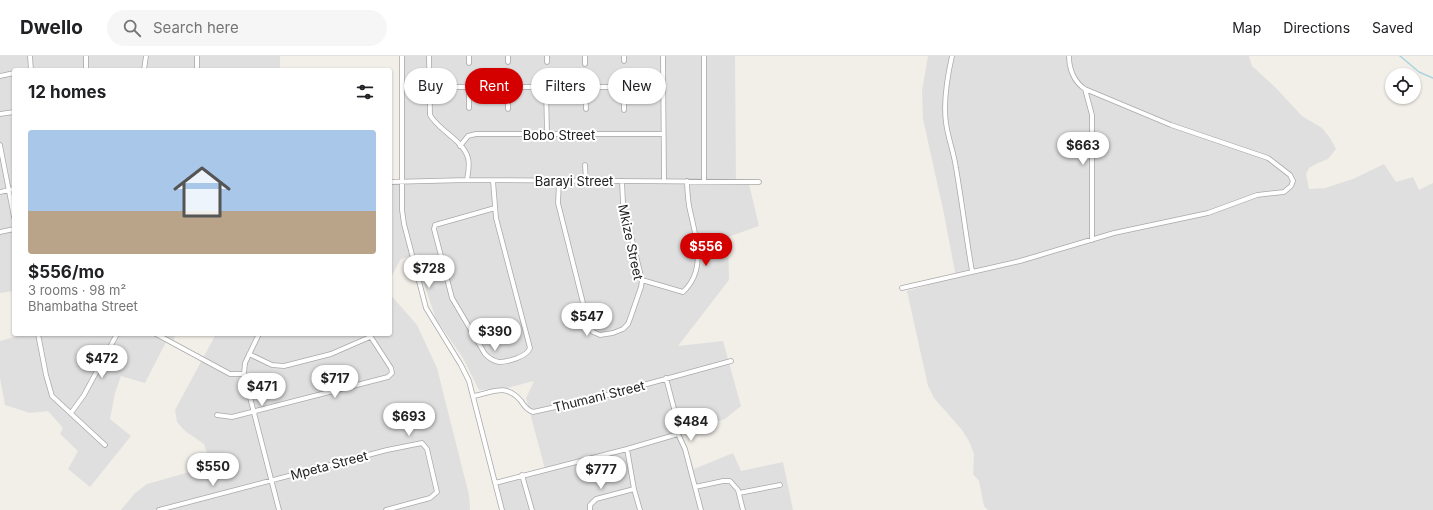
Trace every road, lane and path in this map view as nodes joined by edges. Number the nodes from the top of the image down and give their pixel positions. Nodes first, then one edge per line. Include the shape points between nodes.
1 (30, 56) edge
2 (86, 56) edge
3 (146, 56) edge
4 (197, 56) edge
5 (402, 56) edge
6 (429, 56) edge
7 (469, 56) edge
8 (508, 56) edge
9 (547, 56) edge
10 (585, 56) edge
11 (624, 56) edge
12 (663, 56) edge
13 (704, 56) edge
14 (952, 56) edge
15 (1069, 56) edge
16 (624, 61) dead end
17 (508, 62) dead end
18 (547, 62) dead end
19 (469, 63) dead end
20 (585, 64) dead end
21 (29, 68) edge
22 (86, 68) edge
23 (144, 68) edge
24 (197, 68) edge
25 (429, 68) edge
26 (663, 68) edge
27 (12, 73) edge
28 (0, 76) edge
29 (1085, 89) junction
30 (430, 104) edge
31 (469, 104) edge
32 (508, 104) edge
33 (546, 104) edge
34 (586, 104) edge
35 (624, 104) edge
36 (663, 104) edge
37 (469, 108) dead end
38 (508, 109) dead end
39 (586, 109) dead end
40 (624, 110) dead end
41 (12, 112) edge
42 (0, 114) edge
43 (547, 134) junction
44 (663, 134) junction
45 (0, 146) edge
46 (460, 146) junction
47 (1, 151) edge
48 (585, 165) dead end
49 (467, 180) junction
50 (493, 181) junction
51 (586, 181) junction
52 (622, 181) junction
53 (664, 181) junction
54 (687, 181) junction
55 (392, 182) edge
56 (402, 182) junction
57 (559, 182) junction
58 (704, 182) junction
59 (759, 182) dead end
60 (9, 190) junction
61 (0, 192) edge
62 (12, 206) edge
63 (495, 208) junction
64 (12, 229) edge
65 (0, 232) edge
66 (1092, 240) junction
67 (972, 271) junction
68 (642, 280) junction
69 (902, 288) dead end
70 (38, 336) edge
71 (116, 336) edge
72 (160, 336) edge
73 (258, 336) edge
74 (368, 336) edge
75 (371, 336) edge
76 (249, 354) junction
77 (731, 361) dead end
78 (244, 374) junction
79 (666, 378) junction
80 (474, 396) junction
81 (255, 411) junction
82 (71, 414) junction
83 (217, 415) dead end
84 (678, 434) junction
85 (105, 445) dead end
86 (627, 449) junction
87 (522, 475) junction
88 (272, 480) junction
89 (495, 483) junction
90 (780, 485) dead end
91 (695, 487) junction
92 (634, 489) junction
93 (739, 493) junction
94 (159, 510) edge
95 (280, 510) edge
96 (386, 510) edge
97 (502, 510) edge
98 (532, 510) edge
99 (590, 510) edge
100 (640, 510) edge
101 (701, 510) edge
102 (743, 510) edge

1 - 21 street
2 - 22 street
3 - 23 street
4 - 24 street
5 - 56 street
6 - 25 street
7 - 19 street
8 - 17 street
9 - 18 street
10 - 20 street
11 - 16 street
12 - 26 street
13 - 58 street
14 - 67 street via 946,88 945,117 956,166
15 - 29 street via 1075,79
27 - 28 street
29 - 66 street via 1092,115
29 - 66 street via 1171,125 1268,158 1286,170 1293,181 1284,192 1257,195 1208,213
30 - 46 street via 430,115 437,125
31 - 37 street
32 - 38 street
33 - 43 street
34 - 39 street
35 - 40 street
36 - 44 street
41 - 42 street
43 - 44 street, Bobo Street
43 - 46 street, Bobo Street via 476,134 468,136
44 - 53 street
45 - 47 street
46 - 49 street via 468,160
47 - 60 street
48 - 51 street
49 - 50 street, Barayi Street
49 - 56 street, Barayi Street
50 - 57 street, Barayi Street
50 - 63 street
51 - 52 street, Barayi Street
51 - 57 street, Barayi Street
52 - 53 street, Barayi Street
52 - 68 street, Mkize Street via 624,208
53 - 54 street, Barayi Street
54 - 58 street, Barayi Street
54 - 68 street via 698,252 698,264 693,279 683,292
55 - 56 street, Barayi Street
56 - 80 street via 404,224 426,308 465,372
57 - 68 street, Mkize Street via 558,203 588,323 593,332 604,335 620,331 625,326 631,316
58 - 59 street, Barayi Street
60 - 61 street
60 - 62 street
63 - 63 street via 530,348 527,353 498,362 485,354 452,298 434,229 435,225
64 - 65 street
66 - 67 street via 1020,261
67 - 69 street
70 - 82 street via 50,393
71 - 82 street
72 - 78 street via 230,374
73 - 76 street
74 - 76 street via 331,354 284,366 272,365
75 - 81 street via 391,368 390,376
76 - 78 street
77 - 79 street, Thumani Street
78 - 81 street
79 - 80 street, Thumani Street via 596,398 533,412 515,395 503,389
79 - 84 street
80 - 89 street
81 - 83 street via 229,417
81 - 88 street
82 - 85 street
84 - 86 street
84 - 91 street via 685,449
86 - 87 street
86 - 92 street
87 - 89 street
87 - 98 street
88 - 94 street
88 - 95 street
88 - 96 street, Mpeta Street via 422,443 427,449 437,492 430,498
89 - 97 street
90 - 93 street
91 - 93 street via 728,480
91 - 101 street
92 - 99 street via 596,500 590,505
92 - 100 street
93 - 102 street

